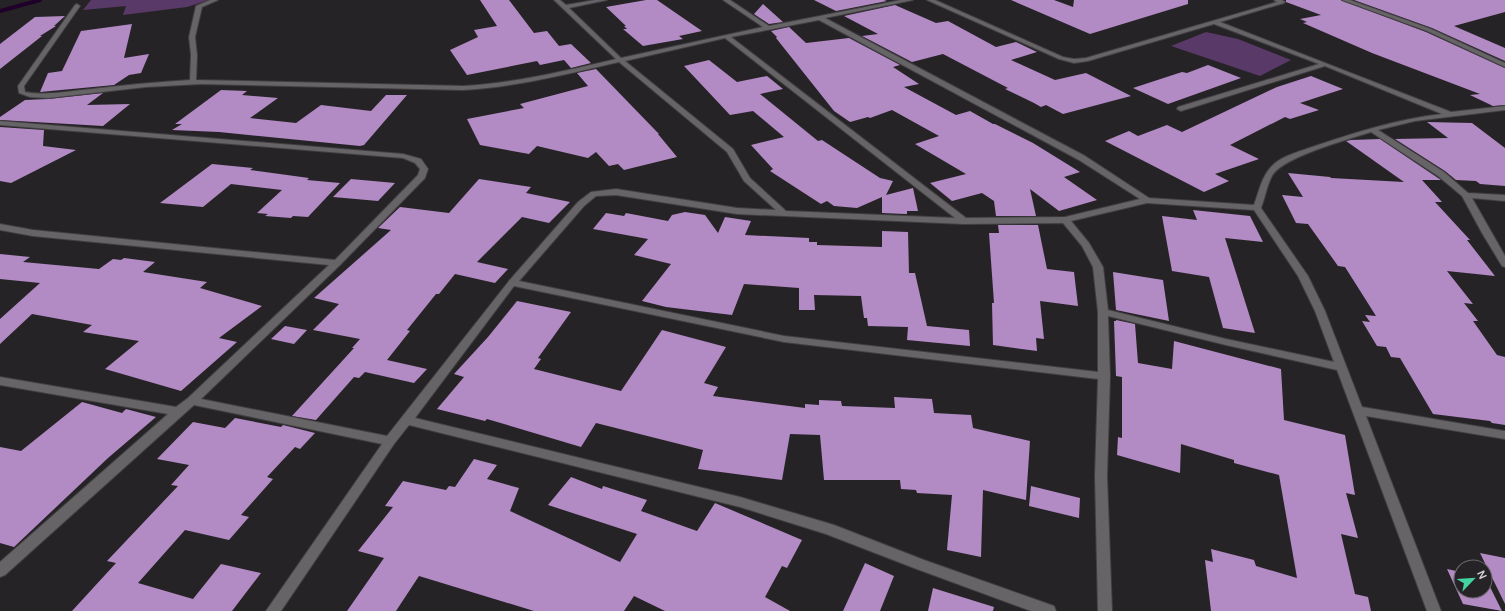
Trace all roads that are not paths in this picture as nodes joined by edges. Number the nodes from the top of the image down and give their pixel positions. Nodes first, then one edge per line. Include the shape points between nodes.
1 (215, 0) edge
2 (557, 0) edge
3 (604, 0) edge
4 (726, 0) edge
5 (910, 0) edge
6 (930, 0) edge
7 (1289, 0) edge
8 (1346, 0) edge
9 (1279, 1) edge
10 (77, 6) dead end
11 (565, 7) junction
12 (820, 18) junction
13 (1214, 22) junction
14 (767, 27) junction
15 (726, 36) junction
16 (620, 60) junction
17 (1325, 64) junction
18 (1505, 65) edge
19 (193, 82) junction
20 (1505, 108) edge
21 (1181, 109) dead end
22 (1450, 114) junction
23 (0, 122) edge
24 (1372, 129) junction
25 (1466, 195) junction
26 (1505, 198) edge
27 (1147, 200) junction
28 (1257, 208) junction
29 (784, 213) junction
30 (1065, 220) junction
31 (964, 221) junction
32 (0, 227) edge
33 (337, 263) junction
34 (1505, 264) edge
35 (512, 283) junction
36 (1103, 312) junction
37 (1342, 367) junction
38 (1104, 376) junction
39 (0, 381) edge
40 (192, 401) junction
41 (1359, 411) junction
42 (178, 412) junction
43 (407, 420) junction
44 (1505, 435) edge
45 (390, 441) junction
46 (0, 571) edge
47 (273, 611) edge
48 (1049, 611) edge
49 (1105, 611) edge
50 (1434, 611) edge

1 - 19 street via 199,6 192,37
2 - 11 street
3 - 11 street
4 - 14 street
5 - 12 street
6 - 13 street via 1061,58 1074,61 1086,60
7 - 9 street
8 - 18 street via 1429,30
9 - 13 street
10 - 19 street via 21,86 22,94 57,95
11 - 16 street
12 - 14 street
12 - 27 street via 1082,158
13 - 17 street
14 - 15 street
15 - 16 street
15 - 31 street
16 - 19 street via 533,80 483,87
16 - 29 street via 730,151 747,179
17 - 21 street
17 - 22 street
20 - 22 street
22 - 24 street
23 - 33 street via 403,156 422,163 422,176
24 - 25 street via 1416,156
24 - 28 street via 1297,155 1277,165 1268,174
25 - 26 street
25 - 34 street
27 - 28 street
27 - 30 street
28 - 37 street via 1303,276
29 - 31 street
29 - 35 street via 737,211 616,192 594,194 581,204
30 - 31 street
30 - 36 street via 1086,245 1098,267
32 - 33 street via 33,233
33 - 40 street
35 - 38 street via 784,339
35 - 43 street
36 - 37 street
36 - 38 street
37 - 41 street
38 - 49 street via 1101,476
39 - 42 street
40 - 42 street
40 - 45 street
41 - 44 street
41 - 50 street
42 - 46 street
43 - 45 street
43 - 48 street via 748,504 830,528 919,564
45 - 47 street

